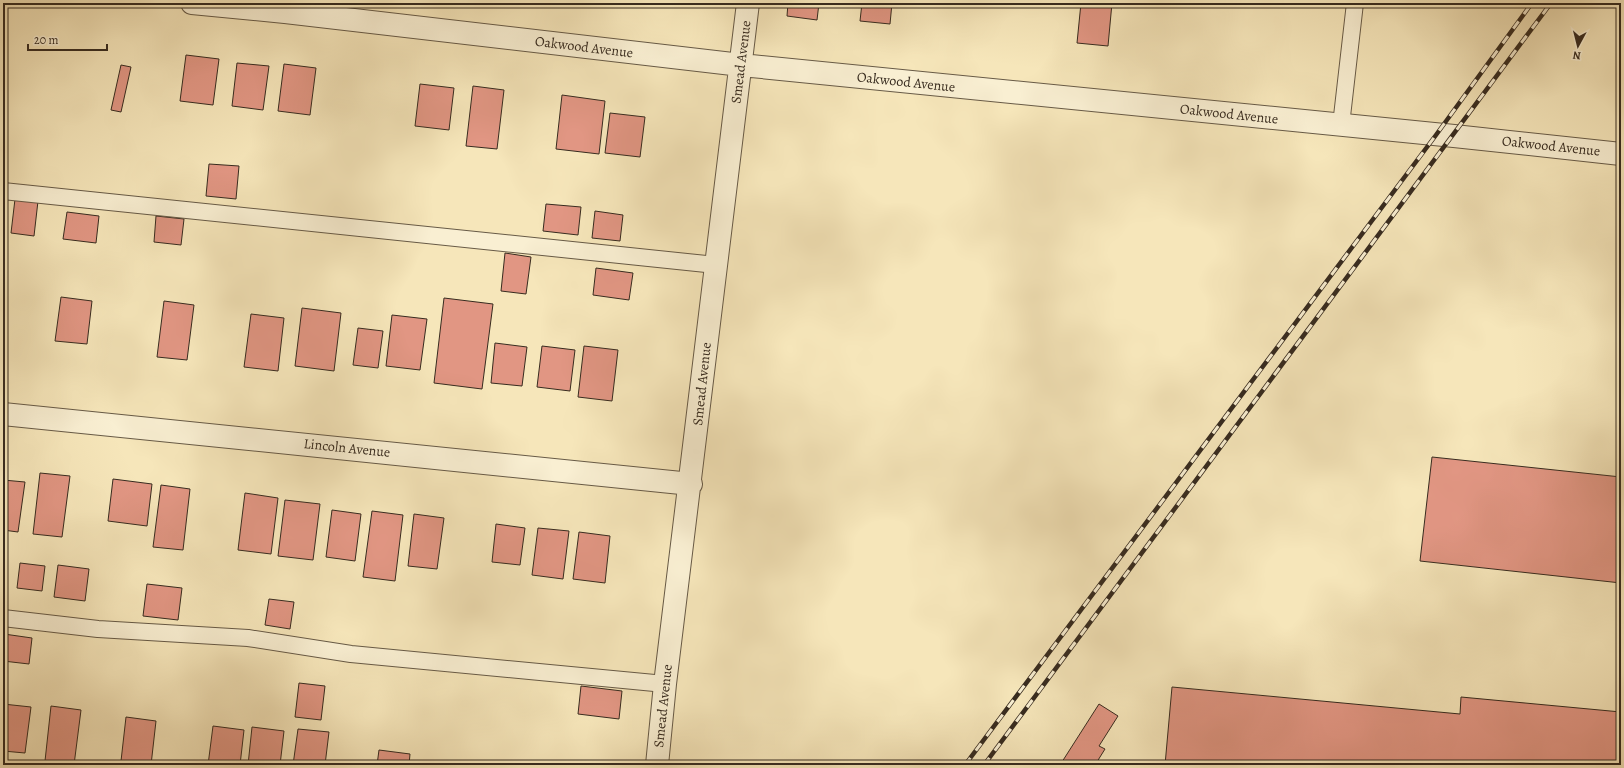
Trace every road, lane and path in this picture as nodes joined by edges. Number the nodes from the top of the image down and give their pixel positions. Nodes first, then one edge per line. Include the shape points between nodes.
1 (192, 3) edge
2 (748, 3) edge
3 (1355, 3) edge
4 (741, 65) junction
5 (1341, 125) junction
6 (1621, 154) edge
7 (3, 191) edge
8 (716, 265) junction
9 (3, 414) edge
10 (691, 484) junction
11 (3, 618) edge
12 (665, 684) junction
13 (657, 765) edge

1 - 4 street, Oakwood Avenue
2 - 4 street, Smead Avenue
3 - 5 lane
4 - 5 street, Oakwood Avenue
4 - 8 street, Smead Avenue
5 - 6 street, Oakwood Avenue
7 - 8 lane
8 - 10 street, Smead Avenue
9 - 10 street, Lincoln Avenue
10 - 12 street, Smead Avenue
11 - 12 lane via 98,629 248,638 351,654
12 - 13 street, Smead Avenue

